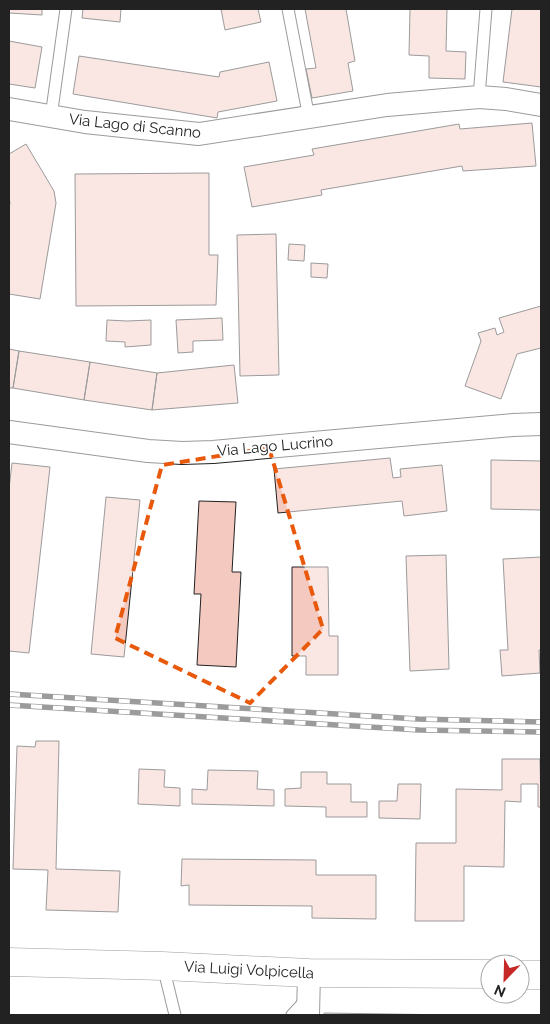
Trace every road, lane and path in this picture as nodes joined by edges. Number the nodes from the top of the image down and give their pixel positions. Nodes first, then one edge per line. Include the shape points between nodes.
1 (66, 9) edge
2 (288, 9) edge
3 (486, 9) edge
4 (479, 97) junction
5 (541, 105) edge
6 (9, 109) edge
7 (51, 117) junction
8 (308, 118) junction
9 (541, 424) edge
10 (9, 432) edge
11 (9, 962) edge
12 (163, 966) junction
13 (480, 975) edge
14 (308, 995) edge
15 (175, 1015) edge
16 (292, 1015) edge

1 - 7 lane, Via Lago di Scanno
2 - 8 lane
3 - 4 lane
4 - 5 street, Via Lago di Scanno
4 - 8 street, Via Lago di Scanno via 387,105
6 - 7 street, Via Lago di Scanno
7 - 8 street, Via Lago di Scanno via 198,134
9 - 10 street, Via Lago Lucrino via 182,453
11 - 12 street, Via Luigi Volpicella
12 - 14 street, Via Luigi Volpicella
12 - 15 lane
13 - 14 street, Via Luigi Volpicella
14 - 16 lane

